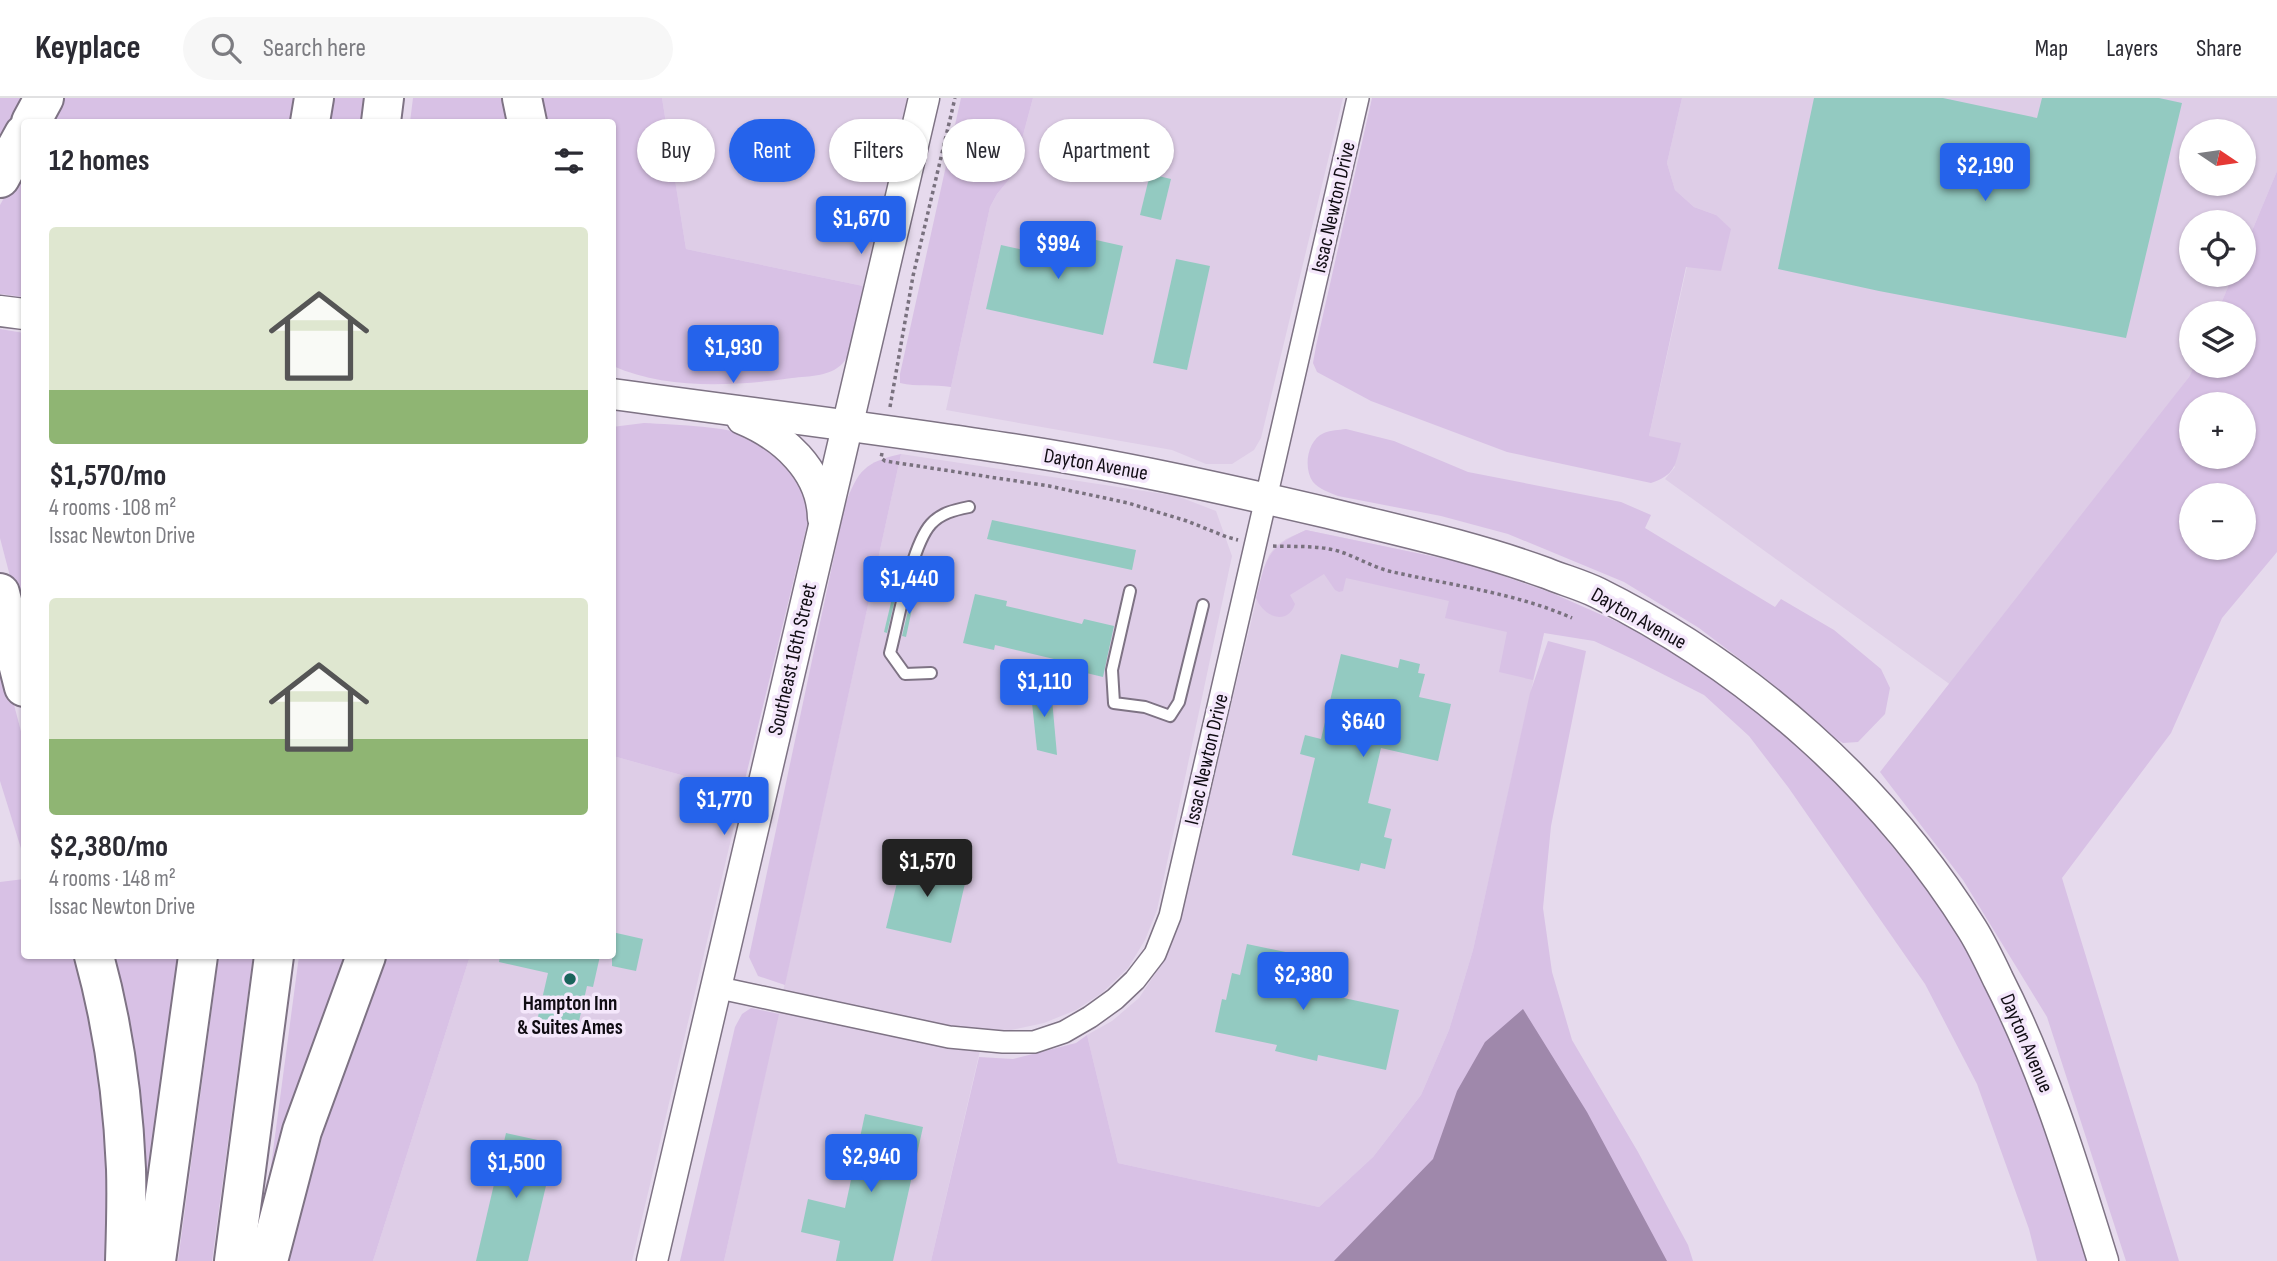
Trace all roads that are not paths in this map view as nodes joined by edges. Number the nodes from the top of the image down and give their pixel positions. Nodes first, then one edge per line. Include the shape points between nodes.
1 (44, 98) edge
2 (314, 98) edge
3 (384, 98) edge
4 (523, 98) edge
5 (924, 98) edge
6 (1358, 98) edge
7 (33, 119) edge
8 (310, 119) edge
9 (382, 119) edge
10 (526, 119) edge
11 (21, 140) edge
12 (0, 178) edge
13 (0, 311) edge
14 (21, 314) edge
15 (616, 395) edge
16 (709, 407) junction
17 (848, 425) junction
18 (1265, 499) junction
19 (969, 507) dead end
20 (822, 531) junction
21 (1130, 591) dead end
22 (0, 593) edge
23 (1203, 605) dead end
24 (931, 673) dead end
25 (21, 675) edge
26 (95, 959) edge
27 (198, 959) edge
28 (274, 959) edge
29 (365, 959) edge
30 (715, 988) junction
31 (125, 1261) edge
32 (156, 1261) edge
33 (234, 1261) edge
34 (268, 1261) edge
35 (652, 1261) edge
36 (2103, 1261) edge

1 - 7 highway
2 - 8 highway
3 - 9 highway
4 - 10 highway
5 - 17 main road, Southeast 16th Street
6 - 18 street, Issac Newton Drive
11 - 12 highway
13 - 14 main road
15 - 16 main road
16 - 17 main road, Dayton Avenue
16 - 20 main road via 774,436 802,462 819,493
17 - 18 main road, Dayton Avenue via 1008,448
17 - 20 main road, Southeast 16th Street
18 - 30 street, Issac Newton Drive via 1170,916 1155,954 1115,999 1064,1032 1034,1042 1003,1042 948,1037
18 - 36 main road, Dayton Avenue via 1502,557 1595,591 1683,640 1763,698 1847,772 1927,862 1975,933 2023,1028 2051,1099
19 - 24 lane via 947,511 929,525 916,551 890,653 905,674
20 - 30 main road, Southeast 16th Street
21 - 23 lane via 1112,670 1114,703 1170,716 1179,702
22 - 25 highway
26 - 31 highway via 119,1083 126,1170
27 - 32 highway
28 - 33 highway
29 - 34 highway via 302,1132
30 - 35 main road, Southeast 16th Street

